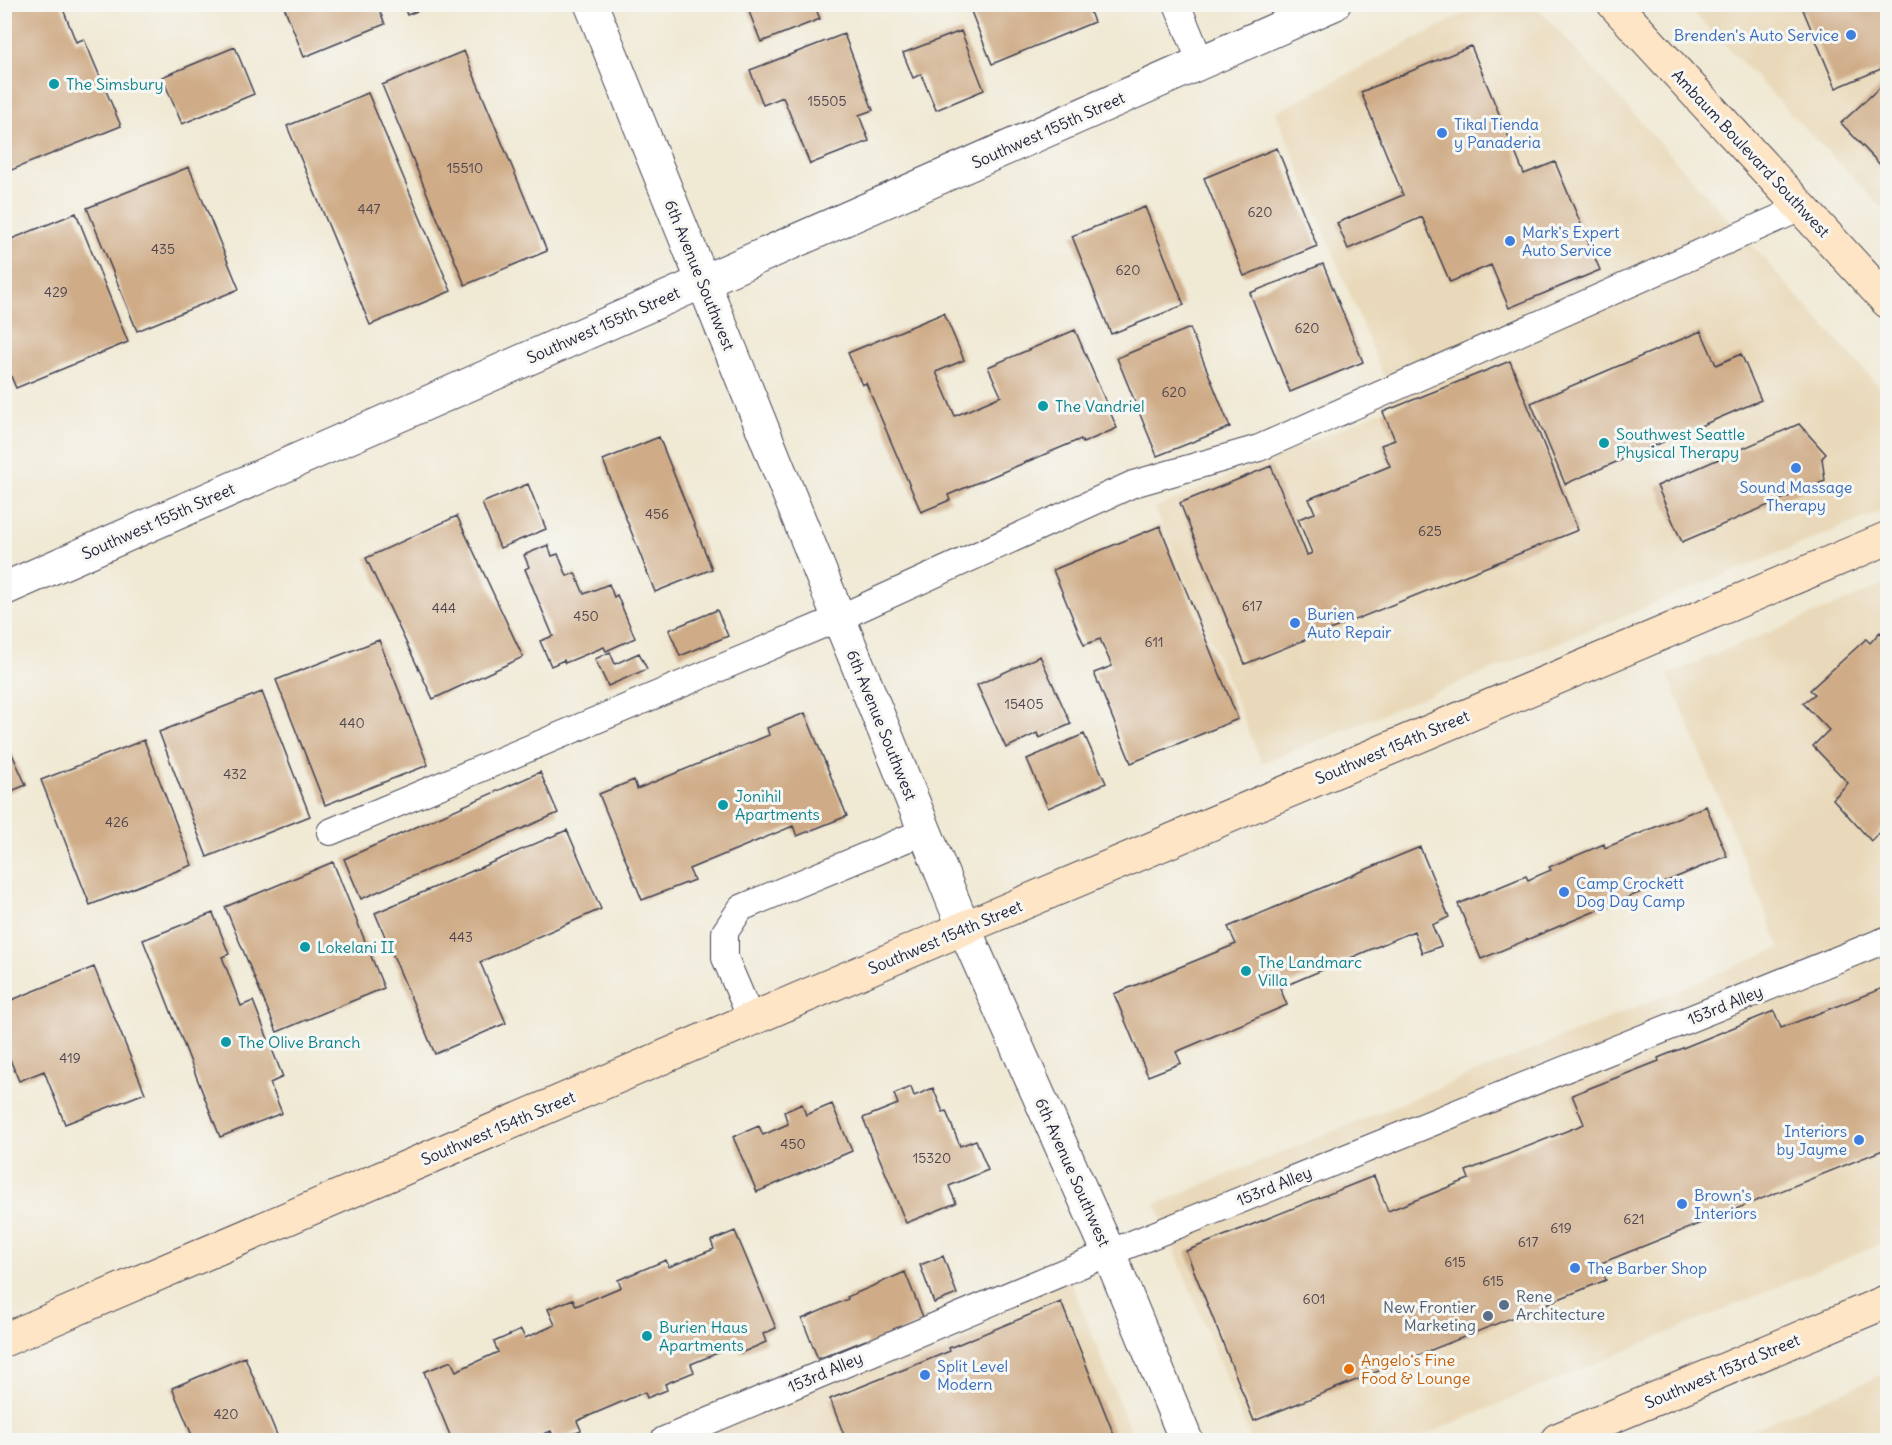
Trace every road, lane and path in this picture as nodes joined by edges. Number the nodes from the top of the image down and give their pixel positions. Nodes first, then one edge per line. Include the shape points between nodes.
1 (591, 4) edge
2 (1177, 4) edge
3 (1334, 4) edge
4 (1614, 4) edge
5 (1201, 63) junction
6 (1801, 208) junction
7 (703, 282) junction
8 (1887, 302) edge
9 (1887, 538) edge
10 (4, 589) edge
11 (839, 618) junction
12 (925, 831) junction
13 (330, 832) dead end
14 (964, 928) junction
15 (1887, 939) edge
16 (751, 1019) junction
17 (1109, 1253) junction
18 (1887, 1301) edge
19 (4, 1340) edge
20 (664, 1440) edge
21 (1185, 1440) edge
22 (1557, 1440) edge

1 - 7 street, 6th Avenue Southwest
2 - 5 lane
3 - 5 street, Southwest 155th Street
4 - 6 street, Ambaum Boulevard Southwest
5 - 7 street, Southwest 155th Street
6 - 8 street, Ambaum Boulevard Southwest
6 - 11 lane via 1259,448 1133,484
7 - 10 street, Southwest 155th Street
7 - 11 street, 6th Avenue Southwest
9 - 14 street, Southwest 154th Street
11 - 12 street, 6th Avenue Southwest
11 - 13 lane
12 - 14 street, 6th Avenue Southwest
12 - 16 lane via 741,908 725,933 725,958
14 - 16 street, Southwest 154th Street
14 - 17 street, 6th Avenue Southwest
15 - 17 lane, 153rd Alley
16 - 19 street, Southwest 154th Street
17 - 20 lane, 153rd Alley
17 - 21 street, 6th Avenue Southwest
18 - 22 street, Southwest 153rd Street

